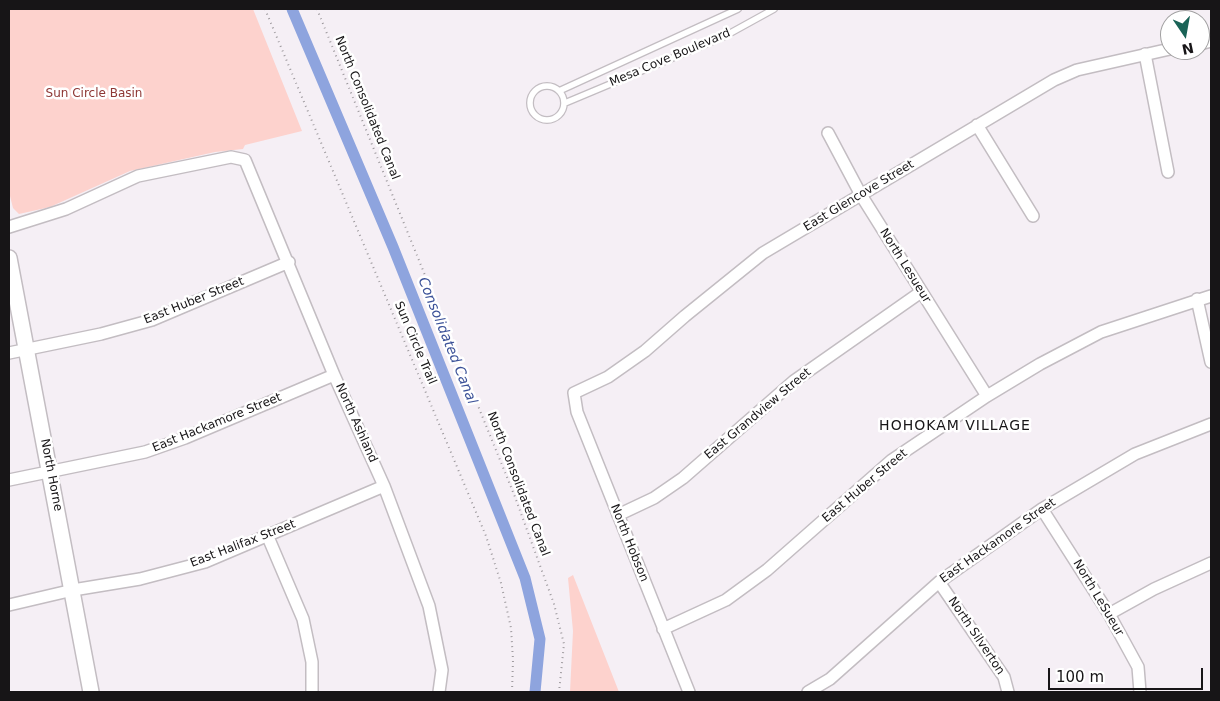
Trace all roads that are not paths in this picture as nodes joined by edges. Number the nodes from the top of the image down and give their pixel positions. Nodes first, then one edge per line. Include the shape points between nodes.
1 (738, 9) edge
2 (774, 9) edge
3 (1160, 51) edge
4 (1145, 54) junction
5 (560, 91) junction
6 (565, 103) junction
7 (977, 125) junction
8 (828, 133) dead end
9 (1168, 172) dead end
10 (861, 195) junction
11 (1033, 216) dead end
12 (9, 227) edge
13 (9, 258) edge
14 (288, 262) junction
15 (921, 292) junction
16 (1211, 296) edge
17 (1197, 299) junction
18 (26, 349) junction
19 (9, 353) edge
20 (1211, 362) edge
21 (334, 375) junction
22 (574, 393) joint
23 (987, 396) junction
24 (1211, 424) edge
25 (50, 471) junction
26 (9, 480) edge
27 (384, 486) junction
28 (1042, 509) junction
29 (618, 515) junction
30 (268, 537) junction
31 (1211, 563) edge
32 (939, 582) junction
33 (73, 590) junction
34 (9, 605) edge
35 (1109, 614) junction
36 (663, 629) junction
37 (92, 692) edge
38 (312, 692) edge
39 (439, 692) edge
40 (689, 692) edge
41 (808, 692) edge
42 (1008, 692) edge
43 (1140, 692) edge

1 - 5 lane, Mesa Cove Boulevard
2 - 6 lane, Mesa Cove Boulevard via 725,36
3 - 4 street, East Glencove Street
4 - 7 street, East Glencove Street via 1077,70
4 - 9 street
5 - 6 lane
5 - 6 lane via 547,86 536,89 530,98 531,110 540,118 551,120 561,114
7 - 10 street, East Glencove Street
7 - 11 street
8 - 10 street, North Lesueur
10 - 15 street, North Lesueur
10 - 22 street, East Glencove Street via 763,253 645,351 608,377
12 - 14 street, North Ashland via 66,210 138,176 232,157 245,160
13 - 18 street, North Horne
14 - 18 street, East Huber Street via 152,320
14 - 21 street, North Ashland
15 - 23 street, North Lesueur
15 - 29 street, East Grandview Street via 794,381 683,478 654,498
16 - 17 street, East Huber Street
17 - 20 street
17 - 23 street, East Huber Street via 1101,332
18 - 19 street, East Huber Street
18 - 25 street, North Horne
21 - 25 street, East Hackamore Street via 145,452
21 - 27 street, North Ashland
22 - 29 street, North Hobson via 577,412
23 - 36 street, East Huber Street via 892,460 767,570 726,600
24 - 28 street, East Hackamore Street via 1135,454
25 - 26 street, East Hackamore Street
25 - 33 street, North Horne
27 - 30 street, East Halifax Street
27 - 39 street, North Ashland via 429,606 442,670
28 - 32 street, East Hackamore Street
28 - 35 street, North LeSueur
29 - 36 street, North Hobson
30 - 33 street, East Halifax Street via 205,562 140,579
30 - 38 street via 303,619 312,662
31 - 35 street
32 - 41 street, East Hackamore Street via 830,679
32 - 42 street, North Silverton via 1004,677
33 - 34 street, East Halifax Street
33 - 37 street, North Horne
35 - 43 street, North LeSueur via 1138,666
36 - 40 street, North Hobson

